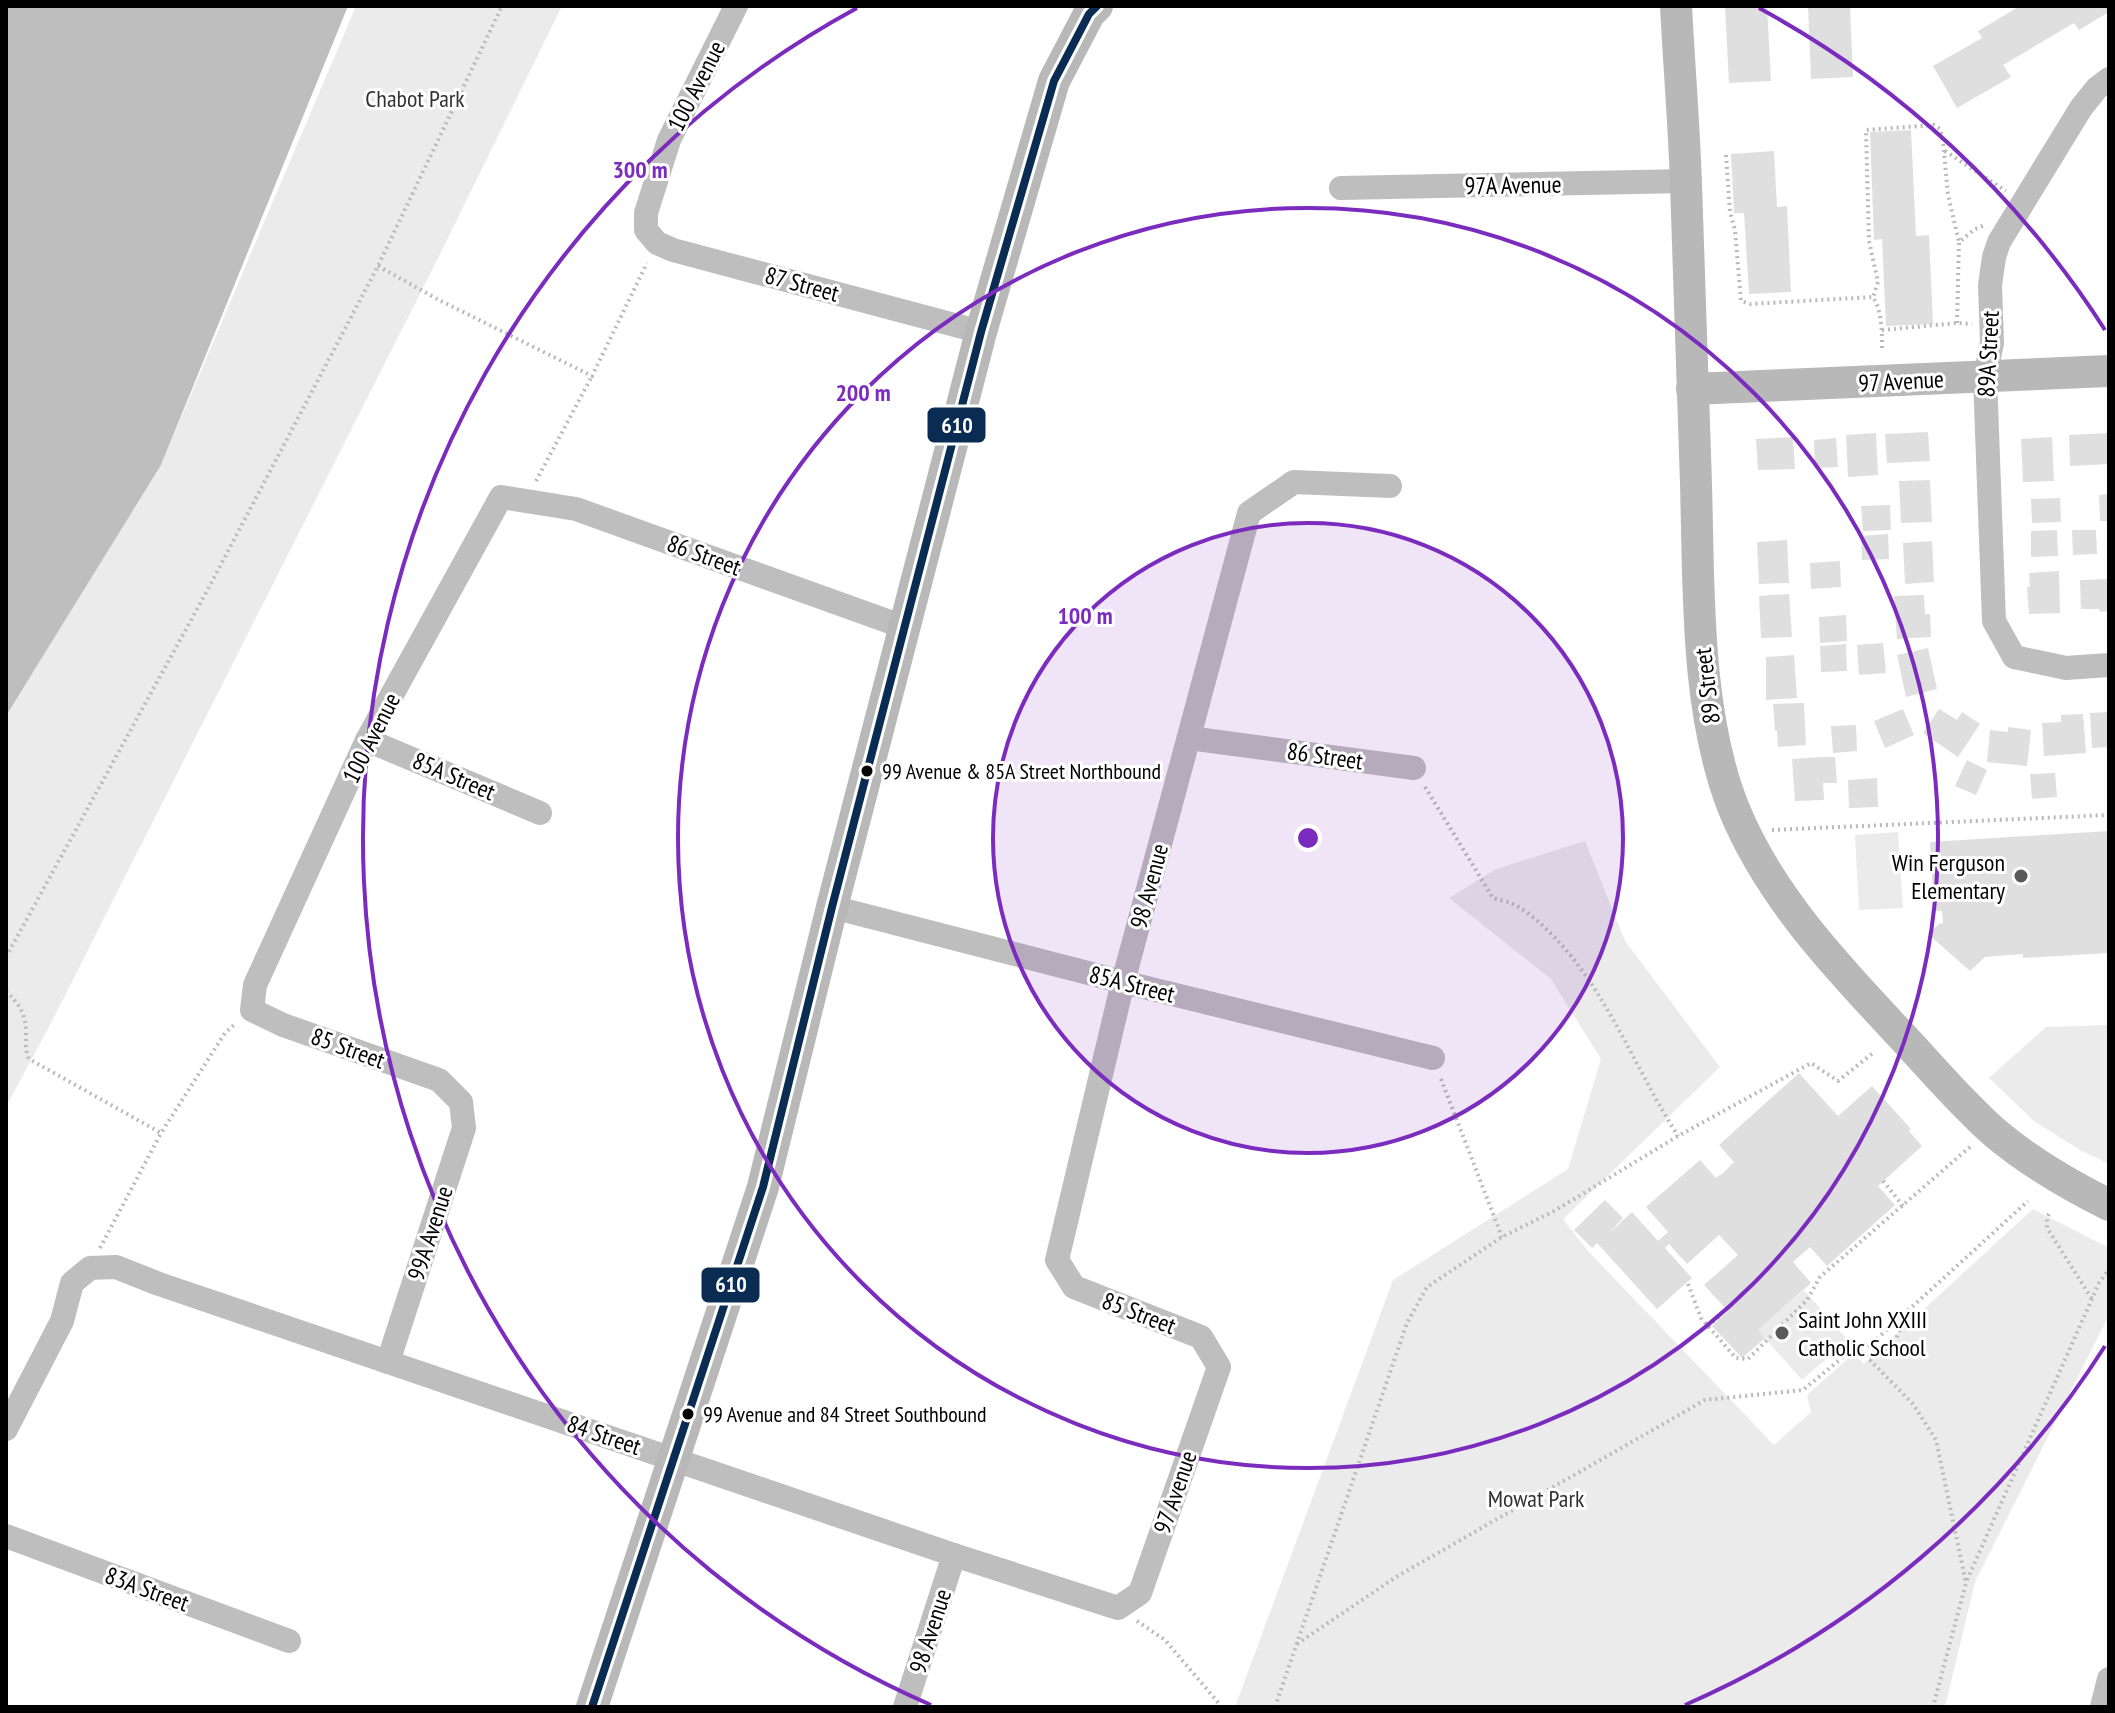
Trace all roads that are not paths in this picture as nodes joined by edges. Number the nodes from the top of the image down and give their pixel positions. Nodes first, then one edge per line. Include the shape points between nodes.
1 (736, 6) edge
2 (1097, 6) edge
3 (1676, 6) edge
4 (2108, 80) edge
5 (1686, 181) junction
6 (1341, 188) dead end
7 (657, 243) joint
8 (981, 332) junction
9 (2109, 371) edge
10 (1985, 377) junction
11 (1692, 389) junction
12 (1390, 486) dead end
13 (501, 497) joint
14 (904, 627) junction
15 (2109, 665) edge
16 (1189, 738) junction
17 (367, 740) junction
18 (1414, 768) road end
19 (540, 813) dead end
20 (832, 907) junction
21 (1123, 982) junction
22 (252, 1010) joint
23 (1433, 1058) road end
24 (461, 1102) joint
25 (2109, 1205) edge
26 (1057, 1260) joint
27 (388, 1362) junction
28 (1219, 1367) joint
29 (6, 1429) edge
30 (674, 1459) junction
31 (6, 1536) edge
32 (954, 1555) junction
33 (1118, 1608) joint
34 (289, 1641) dead end
35 (2109, 1679) edge
36 (592, 1707) edge
37 (905, 1707) edge
38 (2102, 1707) edge

1 - 7 street, 100 Avenue via 669,140 646,213 646,230
2 - 8 street via 1054,81
3 - 5 street, 89 Street
4 - 10 street, 89A Street via 2081,108 1999,242 1991,270 1992,343
5 - 6 street, 97A Avenue
5 - 11 street, 89 Street
7 - 8 street, 87 Street
8 - 14 street
9 - 10 street, 97 Avenue
10 - 11 street, 97 Avenue
10 - 15 street, 89A Street via 1994,621 2014,657 2066,668
11 - 25 street, 89 Street via 1705,690 1725,784 1744,833 1765,872 1828,954 1990,1128 2039,1165
12 - 16 street, 98 Avenue via 1294,482 1249,513
13 - 14 street, 86 Street via 576,509
13 - 17 street, 100 Avenue
14 - 20 street
16 - 18 street, 86 Street
16 - 21 street, 98 Avenue
17 - 19 street, 85A Street
17 - 22 street, 100 Avenue via 255,985
20 - 21 street, 85A Street
20 - 30 street via 763,1187
21 - 23 street, 85A Street
21 - 26 street, 98 Avenue
22 - 24 street, 85 Street via 439,1080
24 - 27 street, 99A Avenue via 464,1128
26 - 28 street, 85 Street via 1074,1287 1201,1337
27 - 29 street, 84 Street via 116,1267 90,1268 72,1283 62,1321
27 - 30 street, 84 Street
28 - 33 street, 97 Avenue via 1140,1593
30 - 32 street, 84 Street
30 - 36 street
31 - 34 street, 83A Street
32 - 33 street, 84 Street
32 - 37 street, 98 Avenue
35 - 38 street

